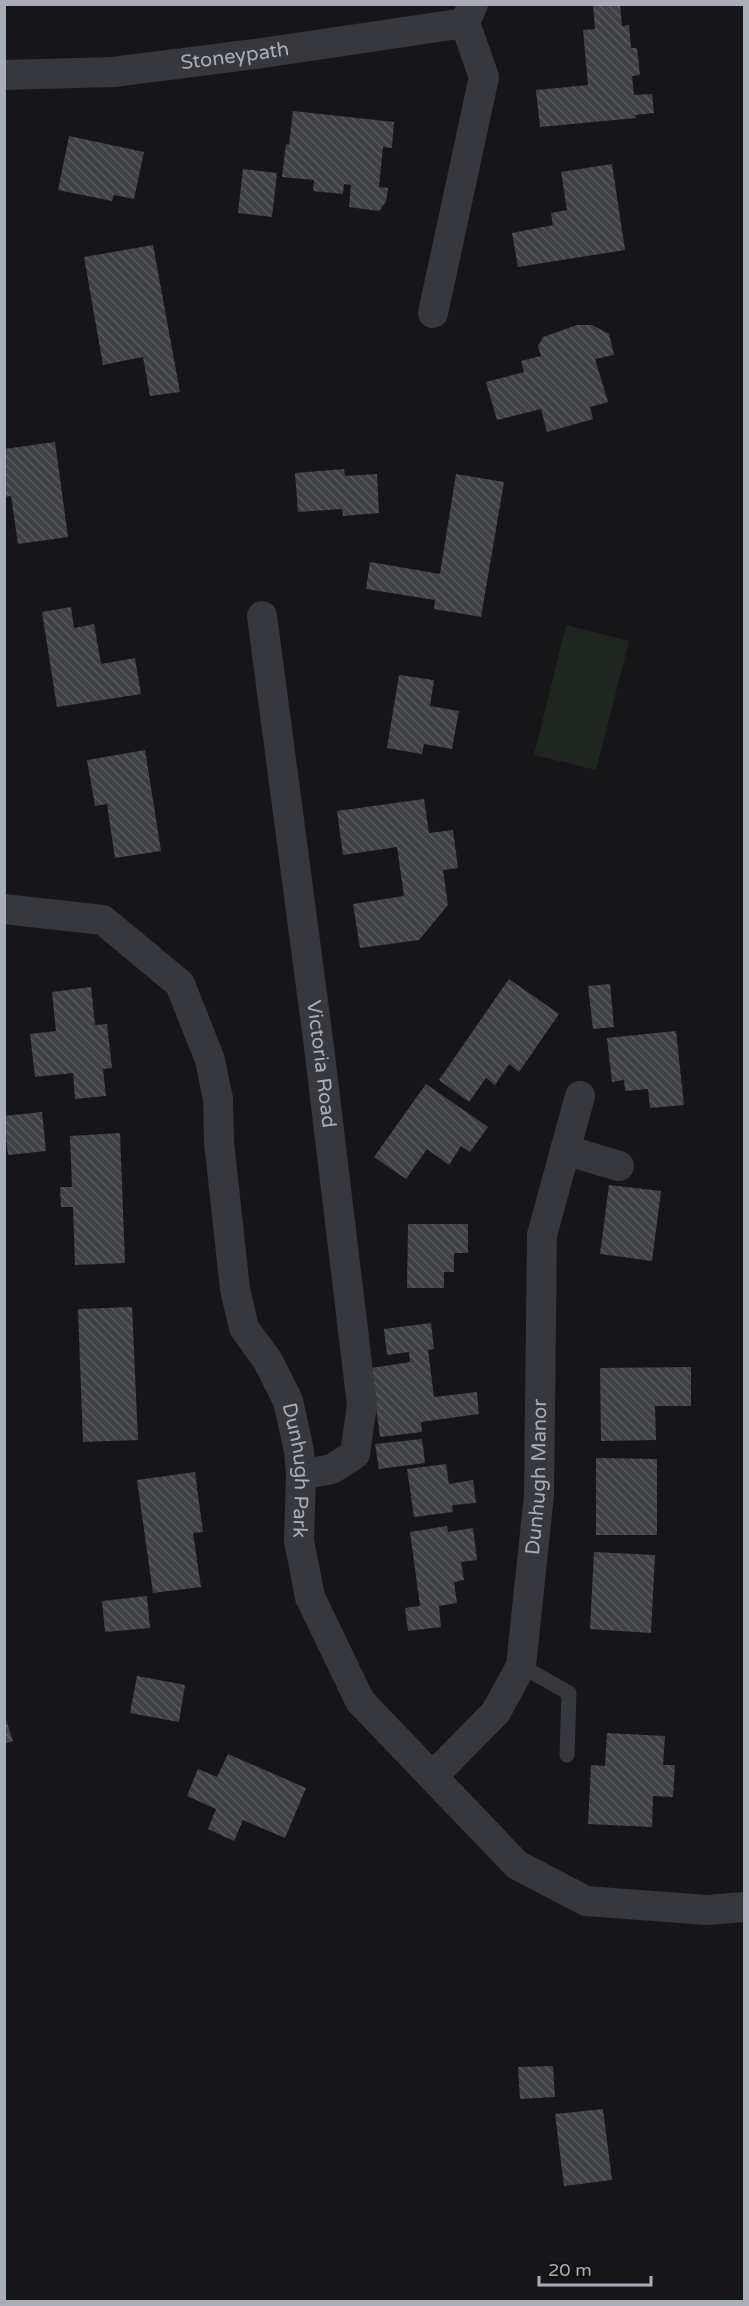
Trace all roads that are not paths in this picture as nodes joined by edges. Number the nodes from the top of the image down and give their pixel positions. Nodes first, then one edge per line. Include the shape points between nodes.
1 (469, 14) edge
2 (4, 75) edge
3 (433, 314) dead end
4 (262, 616) dead end
5 (4, 909) edge
6 (580, 1096) dead end
7 (565, 1150) junction
8 (619, 1166) dead end
9 (301, 1475) junction
10 (521, 1666) junction
11 (567, 1755) dead end
12 (433, 1776) junction
13 (744, 1907) edge

1 - 2 street, Stoneypath via 255,54 113,72
1 - 3 street, Stoneypath via 484,77
4 - 9 street, Victoria Road via 362,1405 355,1454 332,1469
5 - 9 street, Dunhugh Park via 103,920 180,984 210,1060 218,1099 235,1289 244,1329 268,1361 288,1401
6 - 7 street, Dunhugh Manor
7 - 8 street
7 - 10 street, Dunhugh Manor via 542,1235 538,1495
9 - 12 street, Dunhugh Park via 299,1541 310,1597 360,1701
10 - 11 lane via 569,1693
10 - 12 street, Dunhugh Manor via 496,1712
12 - 13 street, Dunhugh Park via 517,1865 586,1901 707,1910

